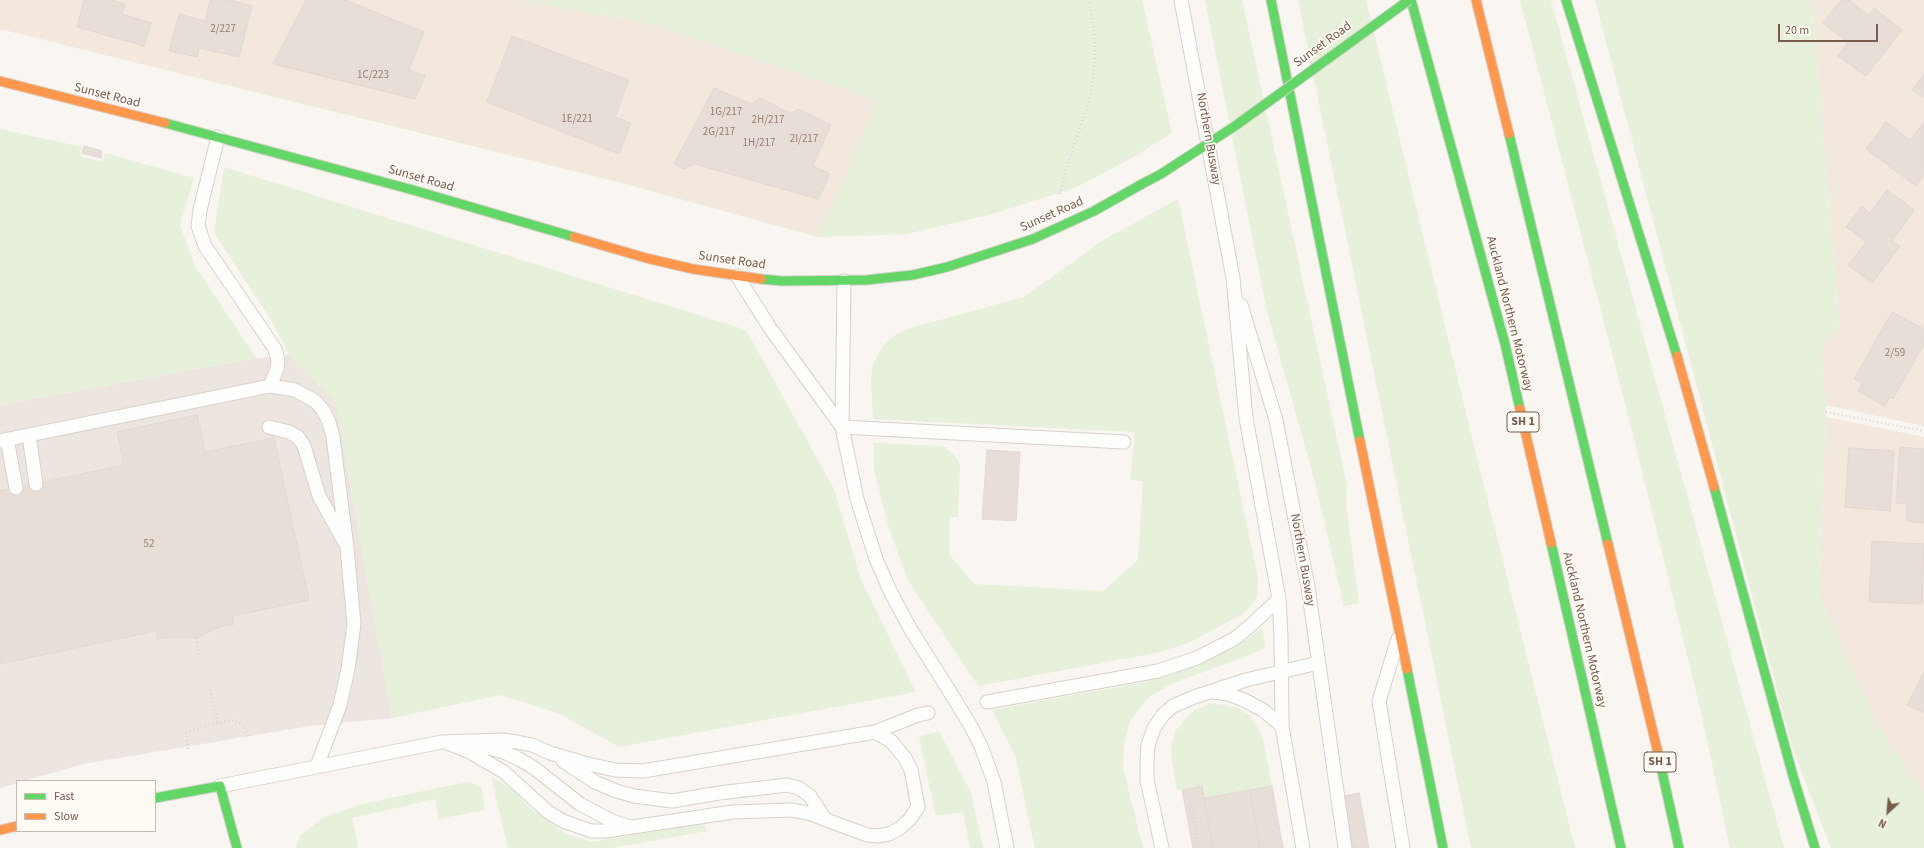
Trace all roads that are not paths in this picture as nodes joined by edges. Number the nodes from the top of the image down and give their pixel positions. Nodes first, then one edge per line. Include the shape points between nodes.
1 (1181, 0) edge
2 (1271, 0) edge
3 (1410, 0) edge
4 (1476, 0) edge
5 (1566, 0) edge
6 (0, 81) edge
7 (218, 137) junction
8 (737, 276) junction
9 (1233, 278) junction
10 (844, 280) junction
11 (270, 386) junction
12 (269, 427) dead end
13 (842, 427) junction
14 (28, 435) junction
15 (4, 440) edge
16 (1124, 442) dead end
17 (36, 484) dead end
18 (16, 488) dead end
19 (347, 548) junction
20 (1279, 599) junction
21 (1400, 633) junction
22 (1318, 663) junction
23 (1281, 671) junction
24 (1210, 692) junction
25 (987, 702) dead end
26 (928, 713) dead end
27 (1282, 726) junction
28 (875, 732) junction
29 (442, 742) junction
30 (550, 753) junction
31 (317, 766) junction
32 (220, 786) junction
33 (156, 798) edge
34 (825, 819) junction
35 (16, 826) edge
36 (633, 828) junction
37 (0, 830) edge
38 (237, 848) edge
39 (1007, 848) edge
40 (1162, 848) edge
41 (1303, 848) edge
42 (1345, 848) edge
43 (1403, 848) edge
44 (1443, 848) edge
45 (1620, 848) edge
46 (1679, 848) edge
47 (1815, 848) edge

1 - 9 lane, Northern Busway
2 - 21 main road
3 - 10 main road, Sunset Road, bridge via 1236,126 1161,174 1057,229 983,256 913,275
3 - 45 main road, Auckland Northern Motorway / SH 1 via 1505,344
4 - 46 main road, SH 1 via 1640,676
5 - 47 main road via 1686,384
6 - 7 main road, Sunset Road
7 - 8 main road, Sunset Road via 646,258
7 - 11 lane via 198,226 205,246 274,349 278,360
8 - 10 main road, Sunset Road via 782,281
8 - 13 lane via 770,328
9 - 20 lane, Northern Busway via 1246,418
9 - 22 lane, Northern Busway via 1276,420 1308,586
10 - 13 lane
11 - 14 lane
11 - 19 lane via 295,390 307,396 323,410 329,422
12 - 19 lane via 289,432 298,437 304,446 319,496
13 - 16 lane
13 - 39 lane, bridge via 857,499 876,559 911,630 981,746 994,782
14 - 15 lane
14 - 17 lane
15 - 18 lane
19 - 31 lane via 353,637 340,705
20 - 23 lane, Northern Busway
20 - 25 lane via 1234,639 1197,658 1158,671
21 - 43 lane via 1379,701
21 - 44 main road
22 - 23 lane
22 - 42 lane, Northern Busway
23 - 24 lane
23 - 27 lane, Northern Busway
24 - 27 lane via 1228,694 1244,700 1263,710
24 - 40 lane via 1173,706 1154,728 1148,745 1147,780
26 - 28 lane
27 - 41 lane, Northern Busway
28 - 30 lane via 643,771 614,770
28 - 34 lane via 891,741 905,758 911,770 918,807 900,828 878,836 867,835
29 - 30 lane via 502,740 532,745
29 - 31 lane
29 - 36 lane via 480,746 504,752 534,768 580,804
29 - 36 lane via 468,751 504,772 548,812 562,821 591,831
30 - 34 lane via 595,782 634,796 672,801 787,785 799,788 810,796
31 - 32 lane
32 - 33 main road
32 - 38 main road
34 - 36 lane via 791,810 733,812
35 - 37 main road

